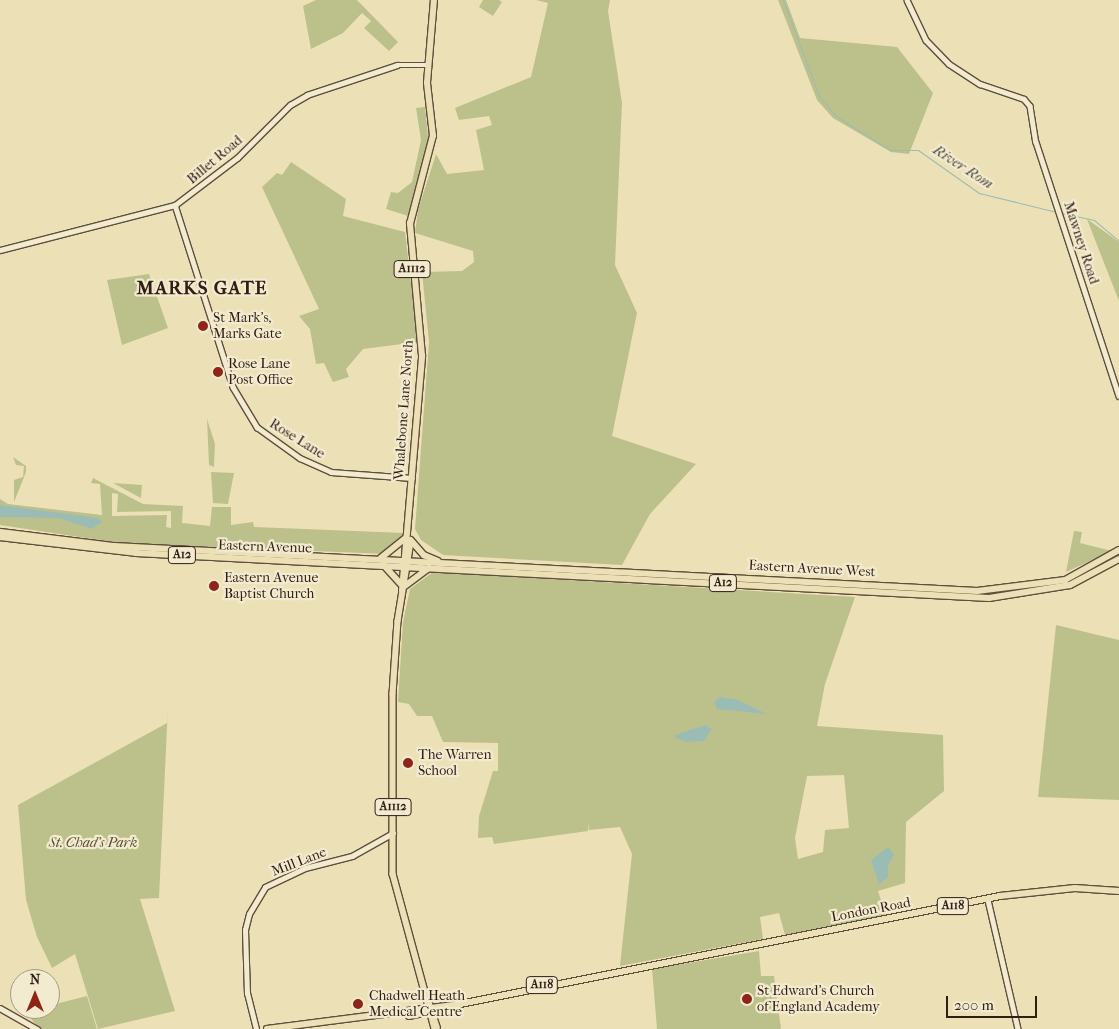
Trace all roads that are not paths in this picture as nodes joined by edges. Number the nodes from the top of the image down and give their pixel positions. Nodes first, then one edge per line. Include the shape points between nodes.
1 (434, 0) edge
2 (907, 0) edge
3 (429, 65) junction
4 (175, 204) junction
5 (0, 250) edge
6 (1119, 396) edge
7 (412, 478) junction
8 (0, 532) edge
9 (409, 535) junction
10 (0, 537) edge
11 (1119, 550) edge
12 (297, 554) junction
13 (1119, 559) edge
14 (380, 561) junction
15 (439, 561) junction
16 (408, 562) junction
17 (434, 566) junction
18 (481, 569) junction
19 (403, 588) junction
20 (393, 833) junction
21 (1119, 891) edge
22 (988, 900) junction
23 (0, 1008) edge
24 (430, 1011) junction
25 (37, 1029) edge
26 (256, 1029) edge
27 (266, 1029) edge
28 (436, 1029) edge
29 (1018, 1029) edge

1 - 3 main road, Whalebone Lane North / A1112
2 - 6 street, Mawney Road via 926,40 949,64 980,84 1024,98 1032,111 1036,142
3 - 4 street, Billet Road via 397,65 307,95 290,105 237,158
3 - 7 main road, Whalebone Lane North / A1112 via 433,136 410,224 422,339
4 - 5 street, Billet Road
4 - 7 street, Rose Lane via 233,388 257,427 326,470
7 - 9 main road, Whalebone Lane North / A1112
8 - 12 highway, Eastern Avenue / A12 via 114,546
9 - 14 main road, A1112
9 - 15 main road via 422,553
9 - 16 main road, Whalebone Lane North / A1112
10 - 14 highway, Eastern Avenue / A12 via 136,553
11 - 15 highway, Eastern Avenue West / A12 via 1066,580 978,591
12 - 14 highway, Eastern Avenue / A12
12 - 16 highway, A12
13 - 18 highway, Eastern Avenue West / A12 via 1070,585 989,598
14 - 16 highway, Eastern Avenue / A12
14 - 19 main road via 395,574
15 - 16 highway, Eastern Avenue West / A12
16 - 17 highway, Eastern Avenue West / A12
16 - 18 highway, A12
16 - 19 main road, Whalebone Lane North / A1112
17 - 18 highway, Eastern Avenue West / A12
17 - 19 main road
19 - 20 main road, Whalebone Lane North / A1112 via 393,694
20 - 24 main road, Whalebone Lane North / A1112 via 393,874
20 - 26 street, Mill Lane via 352,856 305,868 265,887 249,914 245,930 247,994
21 - 22 main road, London Road / A118 via 1075,888
22 - 24 main road, London Road / A118
22 - 29 street
23 - 25 street
24 - 27 main road, A118
24 - 28 main road, A1112

